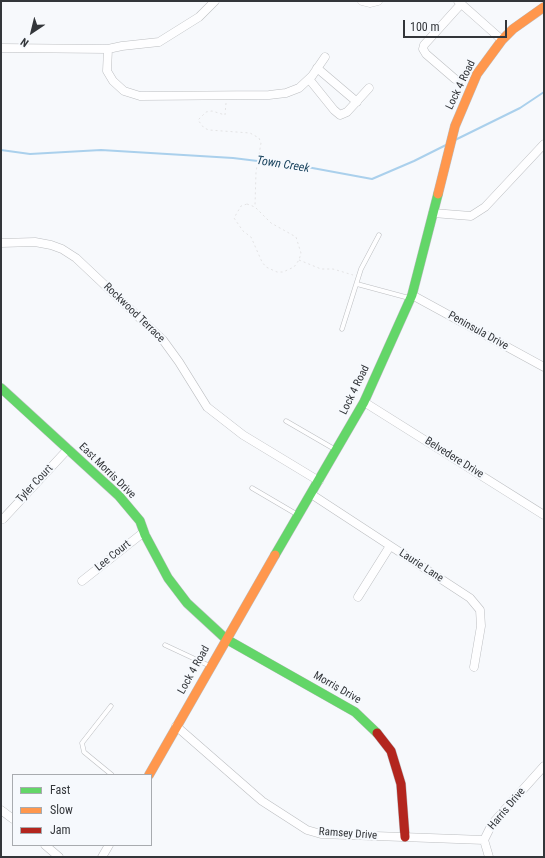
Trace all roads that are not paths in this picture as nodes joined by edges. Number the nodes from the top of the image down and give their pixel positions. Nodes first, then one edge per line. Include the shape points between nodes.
1 (215, 1) edge
2 (362, 1) edge
3 (378, 1) edge
4 (460, 2) edge
5 (544, 7) edge
6 (502, 40) junction
7 (1, 48) edge
8 (108, 49) junction
9 (325, 57) dead end
10 (317, 68) junction
11 (309, 79) junction
12 (455, 79) dead end
13 (369, 88) dead end
14 (357, 102) junction
15 (544, 144) edge
16 (433, 213) junction
17 (379, 235) dead end
18 (1, 243) edge
19 (357, 284) junction
20 (411, 297) junction
21 (342, 329) dead end
22 (544, 367) edge
23 (1, 388) edge
24 (364, 402) junction
25 (286, 420) dead end
26 (68, 449) junction
27 (336, 450) junction
28 (319, 481) junction
29 (252, 488) dead end
30 (311, 494) junction
31 (299, 515) junction
32 (544, 515) edge
33 (3, 519) dead end
34 (144, 532) junction
35 (390, 546) junction
36 (82, 581) dead end
37 (358, 597) dead end
38 (226, 638) junction
39 (165, 645) dead end
40 (210, 666) junction
41 (474, 667) dead end
42 (110, 706) dead end
43 (176, 726) junction
44 (544, 766) edge
45 (111, 774) edge
46 (150, 774) edge
47 (1, 810) edge
48 (12, 818) edge
49 (405, 837) junction
50 (484, 840) junction
51 (46, 846) edge
52 (109, 846) edge
53 (59, 857) edge
54 (102, 857) edge
55 (489, 857) edge

1 - 8 street via 199,17 159,42
2 - 3 street
4 - 6 street
4 - 12 street via 423,49
5 - 6 street, Lock 4 Road
6 - 16 street, Lock 4 Road via 477,74 463,103
7 - 8 street
8 - 11 street via 107,71 113,81 124,91 140,96 269,95 300,88
9 - 10 street
10 - 11 street
10 - 14 street
11 - 14 street via 340,115
13 - 14 street
15 - 16 street via 485,207 471,216
16 - 20 street, Lock 4 Road
17 - 19 lane via 361,269
18 - 28 street, Rockwood Terrace via 51,244 76,258 164,340 207,407 243,435
19 - 20 lane
19 - 21 lane
20 - 22 street, Peninsula Drive
20 - 24 street, Lock 4 Road
23 - 26 street, East Morris Drive
24 - 27 street, Lock 4 Road
24 - 32 street, Belvedere Drive
25 - 27 lane
26 - 33 street, Tyler Court
26 - 34 street, East Morris Drive via 119,496 140,521
27 - 28 street, Lock 4 Road
28 - 30 street, Lock 4 Road
29 - 31 lane
30 - 31 street, Lock 4 Road
30 - 35 street, Laurie Lane
31 - 38 street, Lock 4 Road
34 - 36 street, Lee Court
34 - 38 street, East Morris Drive via 168,578 187,603
35 - 37 street
35 - 41 street, Laurie Lane via 470,598 480,610
38 - 40 street, Lock 4 Road
38 - 49 street, Morris Drive via 355,712 376,731 391,751 401,784
39 - 40 lane
40 - 43 street, Lock 4 Road
42 - 45 lane via 82,743 84,752
43 - 46 street, Lock 4 Road
43 - 49 street, Ramsey Drive via 262,801 307,830 321,834
44 - 50 street, Harris Drive via 492,824
47 - 48 street
49 - 50 street, Ramsey Drive
50 - 55 street, Harris Drive
51 - 53 street
52 - 54 street

